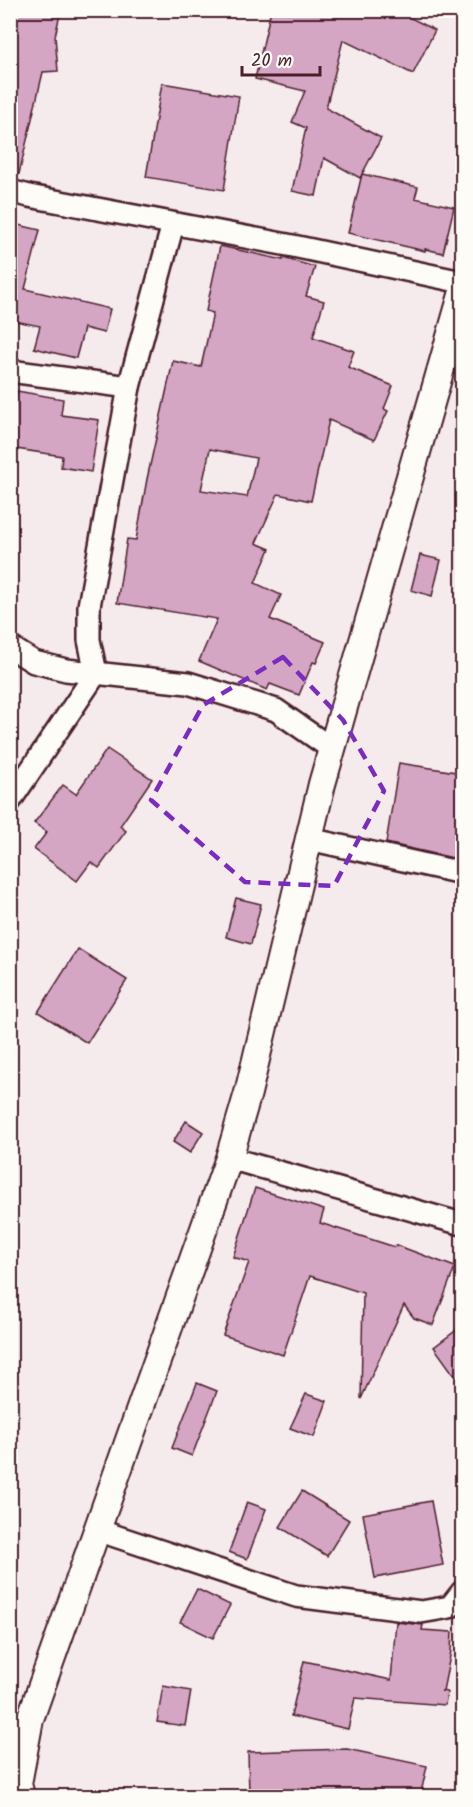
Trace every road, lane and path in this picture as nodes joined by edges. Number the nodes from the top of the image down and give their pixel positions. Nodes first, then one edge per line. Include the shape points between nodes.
1 (10, 190) edge
2 (174, 224) junction
3 (462, 282) edge
4 (462, 295) edge
5 (10, 371) edge
6 (129, 387) junction
7 (10, 647) edge
8 (96, 673) junction
9 (332, 748) junction
10 (10, 801) edge
11 (309, 839) junction
12 (462, 873) edge
13 (229, 1158) junction
14 (462, 1224) edge
15 (97, 1530) junction
16 (462, 1592) edge
17 (16, 1788) edge

1 - 2 street
2 - 3 street
2 - 6 street
4 - 9 street
5 - 6 street
6 - 8 street via 89,606
7 - 8 street via 34,662
8 - 9 street via 188,683 276,710
8 - 10 street
9 - 11 street
11 - 12 street
11 - 13 street
13 - 14 street
13 - 15 street
15 - 16 street via 296,1596 421,1612 450,1606
15 - 17 street via 30,1719

